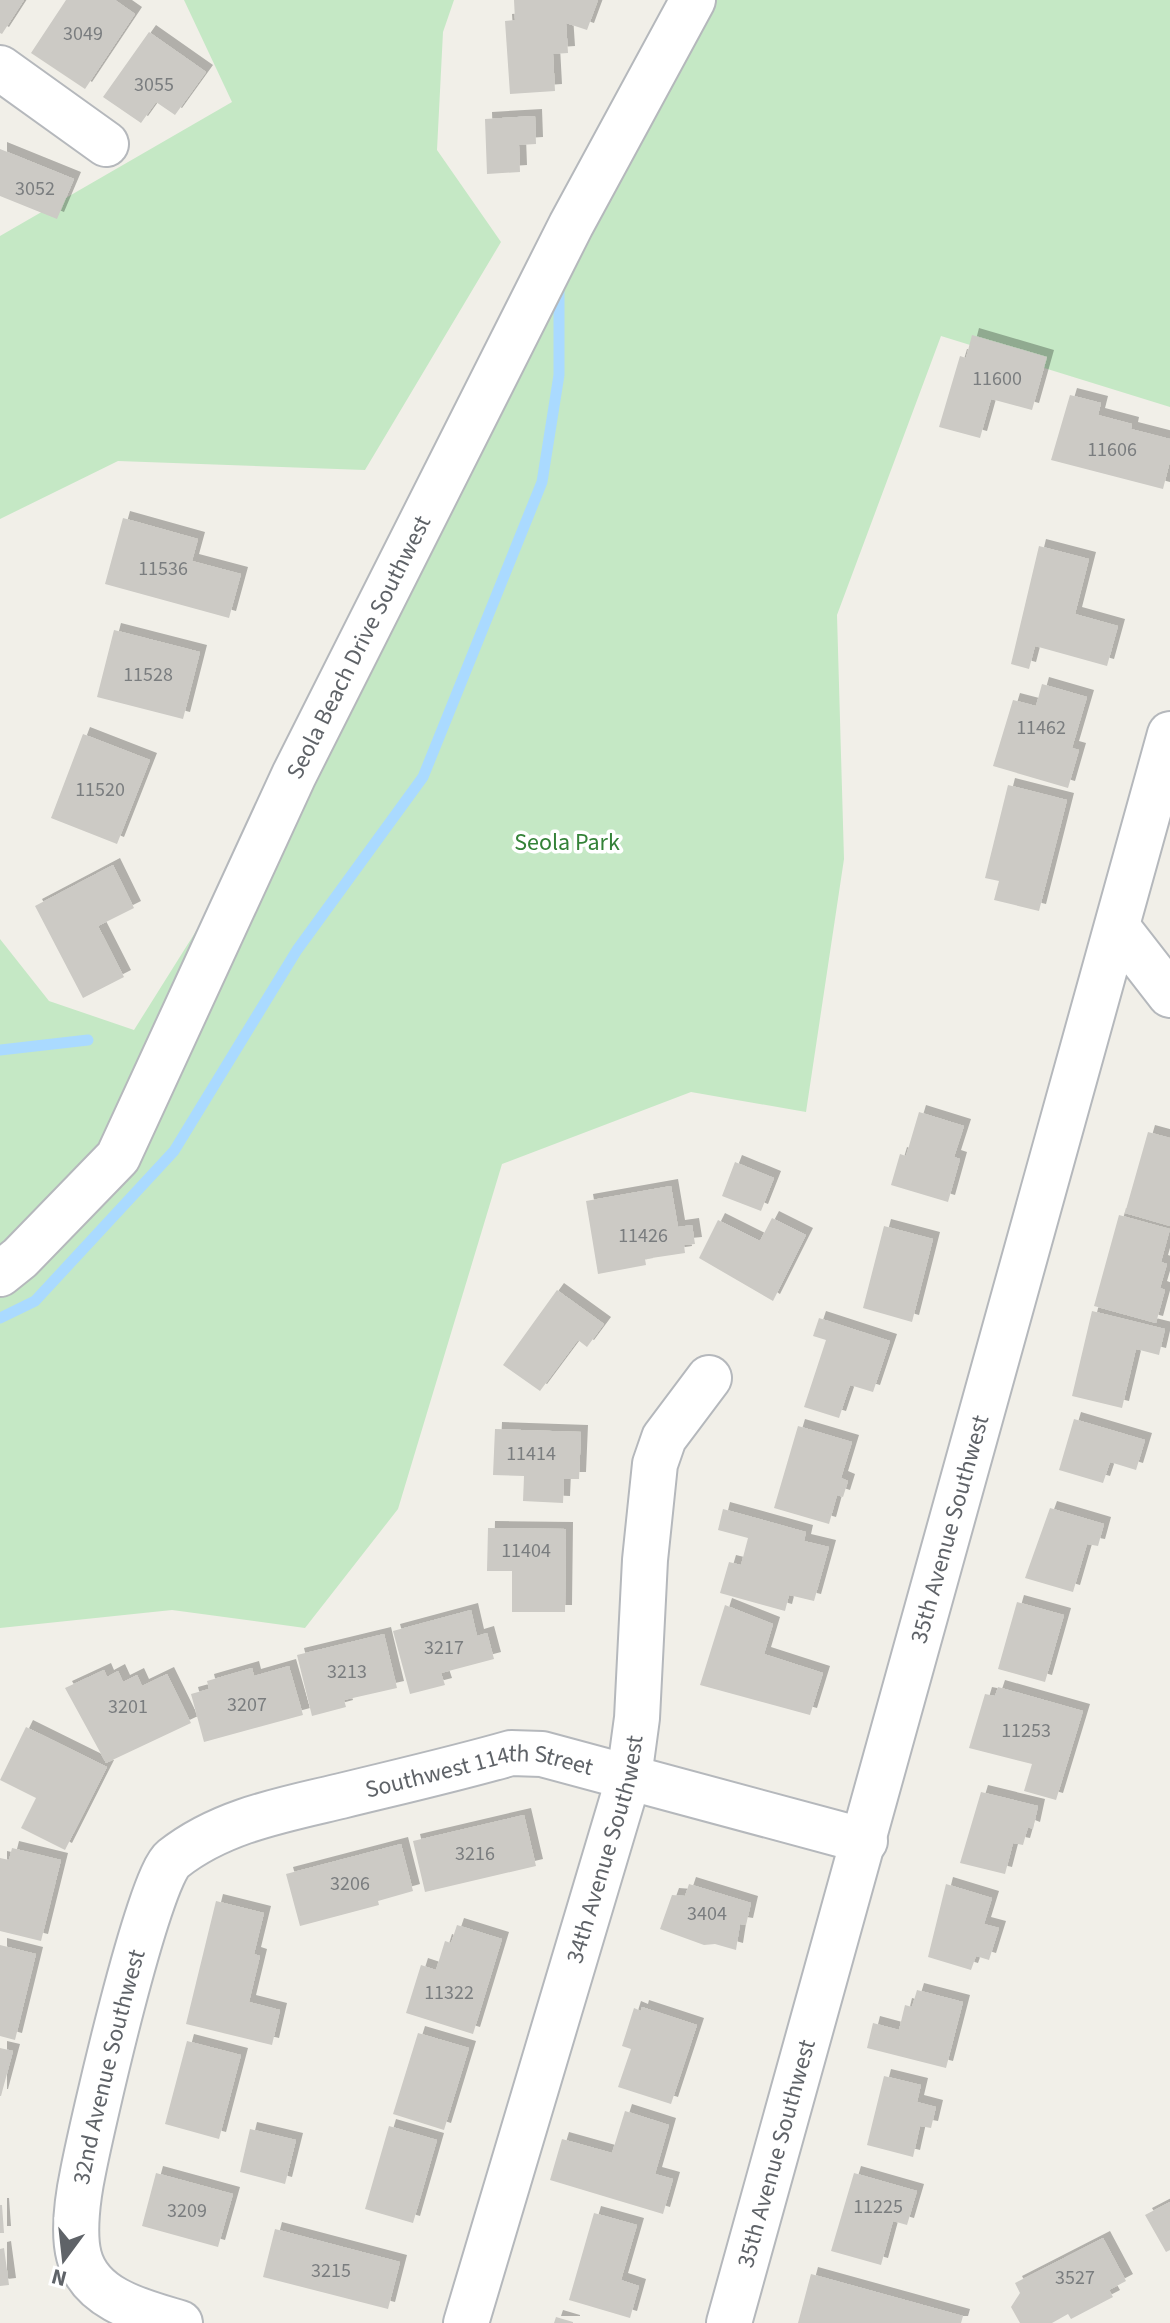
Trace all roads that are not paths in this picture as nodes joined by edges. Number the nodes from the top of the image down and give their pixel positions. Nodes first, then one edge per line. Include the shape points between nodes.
1 (693, 0) edge
2 (0, 68) edge
3 (106, 144) dead end
4 (1170, 734) edge
5 (1118, 928) junction
6 (1170, 995) edge
7 (0, 1274) edge
8 (709, 1378) dead end
9 (629, 1777) junction
10 (865, 1841) junction
11 (158, 1880) joint
12 (180, 2323) edge
13 (466, 2323) edge
14 (729, 2323) edge

1 - 7 street, Seola Beach Drive Southwest via 571,225 294,775 118,1157
2 - 3 street
4 - 5 street, 35th Avenue Southwest
5 - 6 street
5 - 10 street, 35th Avenue Southwest
8 - 9 street, 34th Avenue Southwest via 664,1438 655,1464
9 - 10 street, Southwest 114th Street
9 - 11 street, Southwest 114th Street via 542,1754 511,1753 215,1831 168,1863
9 - 13 street, 34th Avenue Southwest
10 - 14 street, 35th Avenue Southwest
11 - 12 street, 32nd Avenue Southwest via 82,2174 79,2257 90,2280 108,2295

